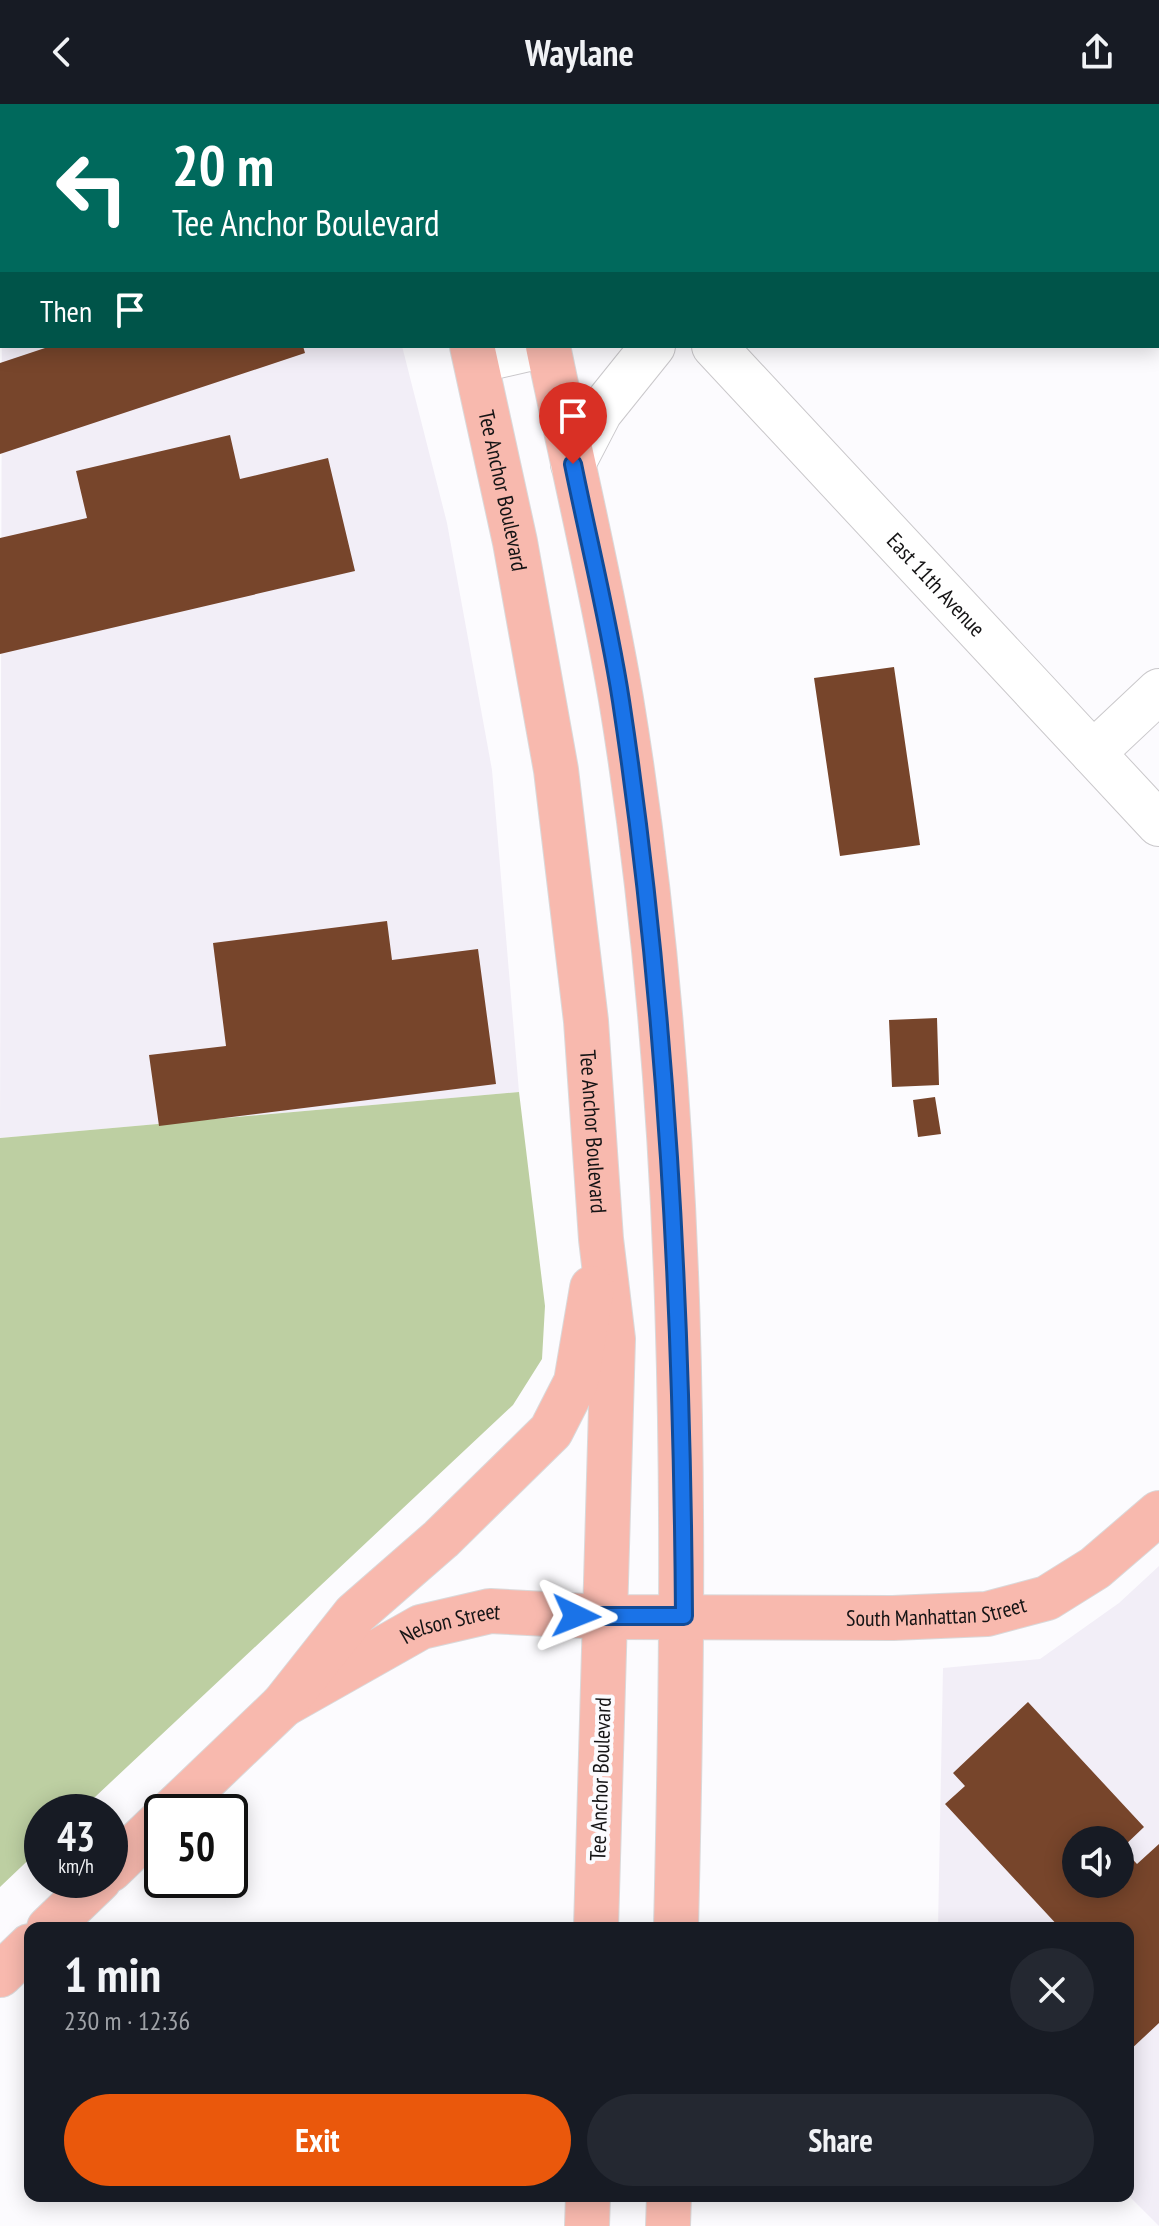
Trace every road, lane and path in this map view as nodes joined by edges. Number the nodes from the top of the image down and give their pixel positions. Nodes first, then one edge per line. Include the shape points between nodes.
1 (524, 348) edge
2 (548, 348) edge
3 (651, 348) edge
4 (716, 348) edge
5 (474, 354) edge
6 (573, 464) junction
7 (1159, 691) edge
8 (1093, 753) junction
9 (1159, 824) edge
10 (601, 1239) junction
11 (1159, 1513) edge
12 (684, 1616) junction
13 (605, 1617) junction
14 (283, 1705) junction
15 (190, 1794) edge
16 (144, 1837) edge
17 (128, 1853) edge
18 (80, 1898) edge
19 (55, 1922) edge
20 (596, 1922) edge
21 (676, 1922) edge
22 (24, 1952) edge
23 (0, 1975) edge
24 (588, 2202) edge
25 (669, 2202) edge
26 (587, 2226) edge
27 (668, 2226) edge

1 - 5 street
2 - 6 main road
3 - 6 street via 600,412
4 - 8 street, East 11th Avenue
5 - 10 main road, Tee Anchor Boulevard via 556,770 586,1021
6 - 12 main road via 621,699 652,941 673,1187
7 - 8 street
8 - 9 street, East 11th Avenue
10 - 13 main road, Tee Anchor Boulevard via 613,1339
10 - 14 main road via 576,1382 551,1431 355,1614
11 - 12 main road, South Manhattan Street via 1095,1568 1047,1598 987,1614
12 - 13 main road, Nelson Street
12 - 21 main road
13 - 14 main road, Nelson Street via 490,1611 421,1627
13 - 20 main road, Tee Anchor Boulevard
14 - 15 main road
16 - 17 main road
18 - 19 main road
22 - 23 main road
24 - 26 main road
25 - 27 main road

